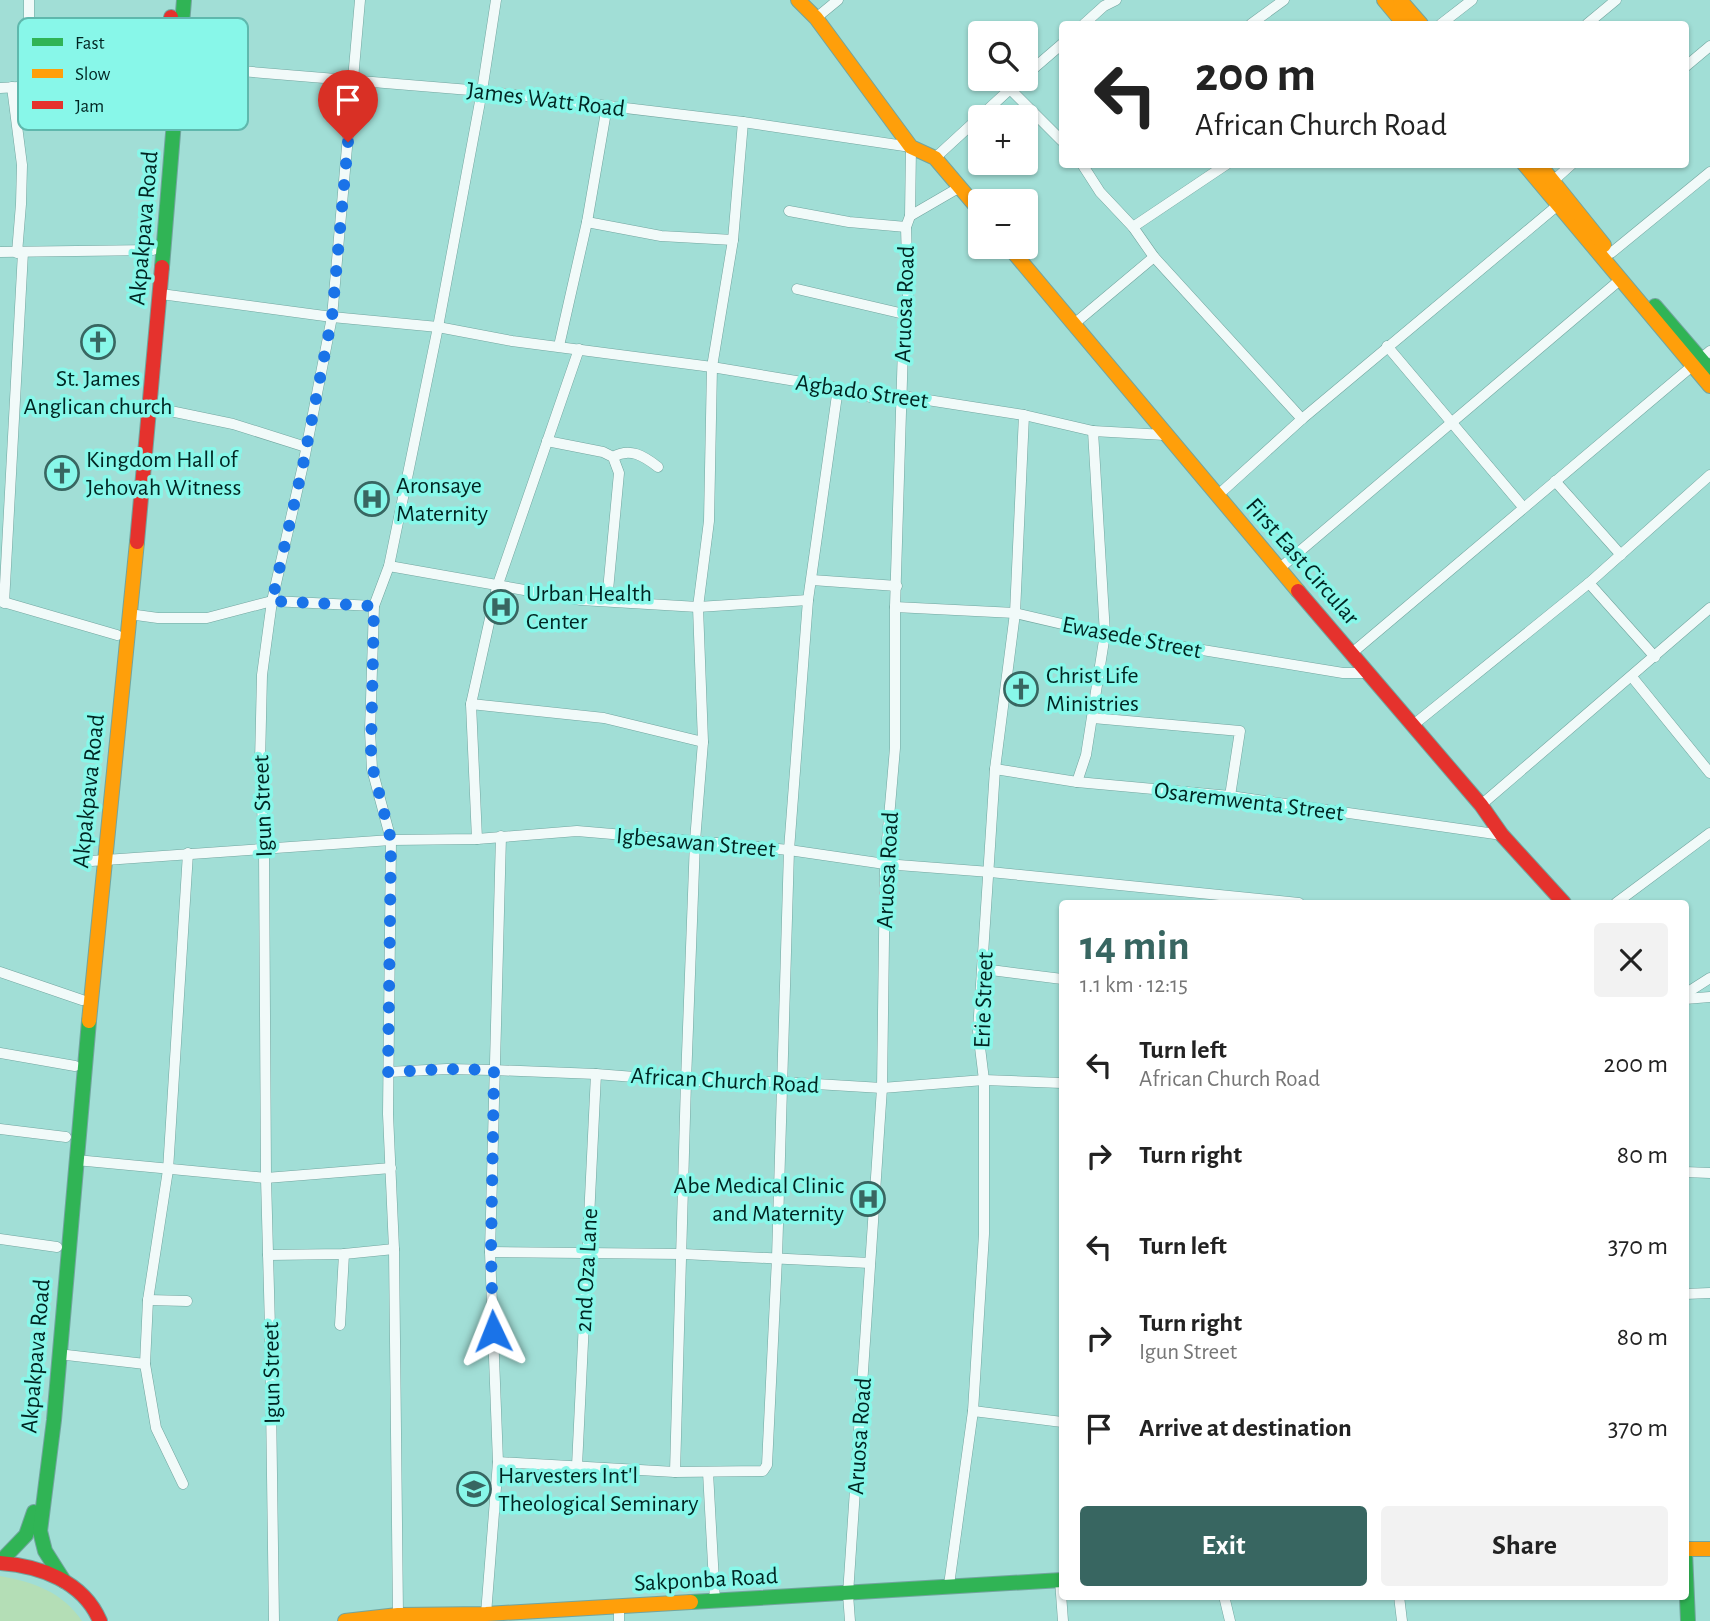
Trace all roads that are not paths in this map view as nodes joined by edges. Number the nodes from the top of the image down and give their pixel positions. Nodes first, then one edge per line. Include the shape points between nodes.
1 (29, 0) edge
2 (173, 0) edge
3 (184, 0) edge
4 (360, 0) edge
5 (496, 0) edge
6 (798, 0) edge
7 (838, 0) edge
8 (1116, 0) edge
9 (1284, 0) edge
10 (1384, 0) edge
11 (1400, 0) edge
12 (1472, 0) edge
13 (1616, 0) edge
14 (29, 18) edge
15 (173, 18) edge
16 (181, 18) edge
17 (816, 18) junction
18 (1087, 21) edge
19 (1255, 21) edge
20 (1402, 21) edge
21 (1418, 21) edge
22 (1445, 21) edge
23 (1591, 21) edge
24 (1710, 46) edge
25 (1059, 47) edge
26 (1689, 64) edge
27 (1038, 65) edge
28 (248, 71) edge
29 (354, 79) junction
30 (12, 87) junction
31 (18, 87) edge
32 (0, 88) edge
33 (482, 91) junction
34 (1006, 91) edge
35 (1012, 91) edge
36 (607, 106) junction
37 (743, 122) junction
38 (165, 130) edge
39 (169, 130) edge
40 (1059, 138) edge
41 (911, 148) junction
42 (935, 158) junction
43 (1085, 168) edge
44 (1221, 168) edge
45 (1527, 168) edge
46 (1542, 168) edge
47 (1568, 168) edge
48 (1710, 172) edge
49 (1552, 182) junction
50 (960, 187) junction
51 (968, 197) edge
52 (1558, 205) junction
53 (789, 211) dead end
54 (587, 222) junction
55 (908, 222) junction
56 (1133, 227) junction
57 (733, 240) junction
58 (153, 250) junction
59 (0, 252) edge
60 (20, 252) junction
61 (1611, 253) junction
62 (1154, 257) junction
63 (1019, 259) edge
64 (1621, 279) junction
65 (797, 289) dead end
66 (161, 293) junction
67 (904, 314) junction
68 (332, 317) junction
69 (1074, 324) junction
70 (438, 327) junction
71 (559, 346) junction
72 (1387, 346) junction
73 (579, 349) junction
74 (1703, 361) edge
75 (712, 367) junction
76 (1710, 386) edge
77 (838, 388) junction
78 (902, 396) junction
79 (151, 407) junction
80 (1024, 415) junction
81 (1302, 419) junction
82 (1450, 424) junction
83 (1093, 431) junction
84 (1165, 435) junction
85 (547, 441) junction
86 (306, 447) junction
87 (613, 457) junction
88 (658, 467) dead end
89 (1710, 475) edge
90 (1555, 481) junction
91 (1217, 496) junction
92 (1523, 507) junction
93 (1621, 555) junction
94 (389, 566) junction
95 (1280, 569) junction
96 (811, 580) junction
97 (1589, 583) junction
98 (897, 586) junction
99 (497, 587) junction
100 (808, 600) junction
101 (272, 601) junction
102 (607, 601) junction
103 (2, 602) edge
104 (374, 606) junction
105 (698, 607) junction
106 (895, 607) junction
107 (1709, 611) edge
108 (1015, 613) junction
109 (129, 614) junction
110 (1105, 634) junction
111 (117, 635) junction
112 (1352, 653) junction
113 (1655, 657) junction
114 (1368, 673) junction
115 (1632, 677) junction
116 (471, 704) junction
117 (1093, 718) junction
118 (1412, 726) junction
119 (703, 742) junction
120 (995, 769) junction
121 (1710, 773) edge
122 (1077, 782) junction
123 (1230, 796) junction
124 (1481, 805) junction
125 (1710, 833) edge
126 (1502, 835) junction
127 (501, 836) junction
128 (477, 839) junction
129 (391, 840) junction
130 (695, 841) junction
131 (264, 850) junction
132 (789, 850) junction
133 (188, 853) junction
134 (98, 860) junction
135 (884, 864) junction
136 (990, 872) junction
137 (1269, 900) edge
138 (1561, 900) edge
139 (1620, 900) edge
140 (983, 970) junction
141 (0, 972) edge
142 (1710, 978) edge
143 (1059, 979) edge
144 (1689, 994) edge
145 (1689, 997) edge
146 (1710, 997) edge
147 (82, 1000) junction
148 (0, 1053) edge
149 (75, 1066) junction
150 (494, 1070) junction
151 (388, 1072) junction
152 (596, 1074) junction
153 (984, 1080) junction
154 (686, 1081) junction
155 (783, 1082) junction
156 (1059, 1083) edge
157 (882, 1088) junction
158 (0, 1129) edge
159 (66, 1137) junction
160 (76, 1160) junction
161 (391, 1168) junction
162 (167, 1170) junction
163 (1689, 1172) edge
164 (1710, 1173) edge
165 (266, 1178) junction
166 (0, 1239) edge
167 (57, 1247) junction
168 (394, 1249) junction
169 (491, 1252) junction
170 (344, 1254) junction
171 (587, 1254) junction
172 (682, 1254) junction
173 (268, 1255) junction
174 (777, 1258) junction
175 (870, 1262) junction
176 (1710, 1293) edge
177 (1689, 1294) edge
178 (148, 1300) junction
179 (187, 1301) dead end
180 (340, 1325) dead end
181 (58, 1354) junction
182 (145, 1364) junction
183 (973, 1411) junction
184 (1059, 1422) edge
185 (498, 1462) junction
186 (577, 1465) junction
187 (675, 1472) junction
188 (708, 1472) junction
189 (183, 1484) dead end
190 (1710, 1549) edge
191 (1689, 1551) edge
192 (0, 1563) edge
193 (1059, 1580) edge
194 (64, 1581) junction
195 (949, 1585) junction
196 (848, 1594) junction
197 (1062, 1600) edge
198 (1225, 1600) edge
199 (1399, 1600) edge
200 (1687, 1600) edge
201 (715, 1601) junction
202 (486, 1614) junction
203 (619, 1614) edge
204 (398, 1615) junction
205 (465, 1618) edge
206 (103, 1619) edge
207 (274, 1621) edge
208 (345, 1621) edge
209 (850, 1621) edge
210 (1063, 1621) edge
211 (1230, 1621) edge
212 (1402, 1621) edge
213 (1688, 1621) edge

1 - 14 street
2 - 15 main road, Akpakpava Road
3 - 16 main road, Akpakpava Road
4 - 29 street, Igun Street
5 - 33 street
6 - 17 main road
7 - 17 street
8 - 18 street
9 - 19 street
10 - 20 main road
11 - 21 main road
12 - 22 street
13 - 23 street
17 - 41 main road
24 - 26 street
25 - 27 street
28 - 29 street, James Watt Road
29 - 33 street, James Watt Road
29 - 68 street, Igun Street
30 - 31 street, James Watt Road
30 - 32 street, James Watt Road
30 - 60 street via 22,165
33 - 36 street, James Watt Road
33 - 70 street
34 - 42 street
35 - 40 street
36 - 37 street, James Watt Road
36 - 54 street
37 - 41 street, James Watt Road
37 - 57 street
38 - 58 main road, Akpakpava Road
39 - 66 main road, Akpakpava Road
41 - 42 main road
41 - 55 street, Aruosa Road
42 - 50 main road
43 - 56 street
44 - 56 street
45 - 52 main road
46 - 49 main road
47 - 49 street
48 - 61 street
49 - 61 main road
50 - 51 main road
50 - 55 street
52 - 64 main road
52 - 72 street
53 - 55 street via 849,222
54 - 57 street via 661,236
54 - 71 street
55 - 67 street, Aruosa Road
56 - 62 street
57 - 75 street
58 - 60 street
58 - 111 main road, Akpakpava Road
59 - 60 street
60 - 103 street
61 - 74 main road
62 - 69 street
62 - 81 street
63 - 69 main road, First East Circular
64 - 74 main road
64 - 82 street
65 - 67 street
66 - 68 street, Agbado Street
66 - 79 main road, Akpakpava Road
67 - 78 street, Aruosa Road
68 - 70 street, Agbado Street
68 - 86 street, Igun Street
69 - 84 main road, First East Circular
70 - 71 street, Agbado Street
70 - 94 street
71 - 73 street, Agbado Street
72 - 81 street
72 - 82 street
73 - 75 street, Agbado Street
73 - 85 street
74 - 76 main road
74 - 90 street
75 - 77 street, Agbado Street
75 - 105 street via 709,521
77 - 78 street, Agbado Street via 870,397
77 - 96 street
78 - 80 street, Agbado Street
78 - 98 street, Aruosa Road
79 - 86 street via 233,424
79 - 109 main road, Akpakpava Road
80 - 83 street, Agbado Street
80 - 108 street, Erie Street
81 - 91 street
82 - 92 street
82 - 95 street
83 - 84 street, Agbado Street
83 - 110 street
84 - 91 main road, First East Circular
85 - 87 street
85 - 99 street
86 - 101 street, Igun Street
87 - 88 street via 641,453
87 - 102 street via 619,473
89 - 93 street
90 - 92 street
90 - 93 street
91 - 95 main road, First East Circular
92 - 112 street
93 - 97 street
94 - 99 street
94 - 104 street
95 - 112 main road, First East Circular
96 - 98 street
96 - 100 street
97 - 113 street
97 - 118 street
98 - 106 street, Aruosa Road
99 - 102 street
99 - 116 street
100 - 105 street
100 - 132 street
101 - 104 street
101 - 109 street via 207,618
101 - 131 street, Igun Street via 262,675
102 - 105 street
103 - 111 street
104 - 129 street via 370,731 373,769
105 - 119 street
106 - 108 street, Ewasede Street
106 - 135 street, Aruosa Road via 895,748
107 - 113 street
108 - 110 street, Ewasede Street
108 - 120 street, Erie Street
109 - 134 main road, Akpakpava Road
110 - 114 street, Ewasede Street via 1343,673
110 - 117 street
111 - 134 main road, Akpakpava Road
112 - 114 main road, First East Circular
113 - 115 street
114 - 118 main road, First East Circular
115 - 121 street
115 - 124 street
116 - 119 street via 604,718
116 - 128 street
117 - 122 street
117 - 123 street via 1240,731
118 - 124 main road, First East Circular
119 - 130 street
120 - 122 street, Osaremwenta Street
120 - 136 street, Erie Street
122 - 123 street, Osaremwenta Street
123 - 126 street, Osaremwenta Street
124 - 126 main road, First East Circular
125 - 139 street
126 - 138 main road, First East Circular
127 - 128 street, Igbesawan Street
127 - 130 street, Igbesawan Street via 577,831
127 - 150 street
128 - 129 street, Igbesawan Street
129 - 131 street, Igbesawan Street
129 - 151 street
130 - 132 street, Igbesawan Street
130 - 154 street
131 - 133 street, Igbesawan Street
131 - 165 street, Igun Street
132 - 135 street, Igbesawan Street
132 - 155 street
133 - 134 street, Igbesawan Street
133 - 162 street
134 - 147 main road, Akpakpava Road
134 - 160 main road, Akpakpava Road
135 - 136 street, Igbesawan Street
135 - 157 street, Aruosa Road
136 - 137 street, Igbesawan Street
136 - 140 street, Erie Street
140 - 143 street
140 - 153 street, Erie Street via 978,1031
141 - 147 street
142 - 144 street
145 - 146 street
147 - 149 main road, Akpakpava Road
148 - 149 street
149 - 159 main road, Akpakpava Road
150 - 151 street, African Church Road
150 - 152 street, African Church Road
150 - 169 street
151 - 161 street
152 - 154 street, African Church Road
152 - 171 street, 2nd Oza Lane
153 - 156 street, African Church Road
153 - 157 street, African Church Road
153 - 183 street, Erie Street via 984,1234
154 - 155 street, African Church Road
154 - 172 street
155 - 157 street, African Church Road
155 - 174 street
157 - 175 street, Aruosa Road
158 - 159 street
159 - 167 main road, Akpakpava Road
160 - 162 street
160 - 181 main road, Akpakpava Road
161 - 165 street
161 - 168 street
162 - 165 street
162 - 178 street
163 - 164 street
165 - 173 street, Igun Street
166 - 167 street
167 - 192 main road, Akpakpava Road via 33,1519 26,1539
168 - 170 street
168 - 204 street
169 - 171 street
169 - 185 street
170 - 173 street
170 - 180 street
171 - 172 street
171 - 186 street, 2nd Oza Lane
172 - 174 street
172 - 187 street
173 - 207 street, Igun Street
174 - 175 street
174 - 188 street via 767,1465 763,1471
175 - 196 street, Aruosa Road
176 - 177 street
178 - 179 street
178 - 182 street
181 - 182 street
181 - 194 main road, Akpakpava Road via 40,1531 45,1551
182 - 189 street via 156,1427
183 - 184 street
183 - 195 street, Erie Street
185 - 186 street
185 - 202 street
186 - 187 street
187 - 188 street
188 - 201 street
190 - 191 main road
192 - 194 main road via 30,1565
193 - 195 main road, Sakponba Road via 946,1588
194 - 206 main road
195 - 196 main road, Sakponba Road
196 - 201 main road, Sakponba Road
196 - 209 street, Aruosa Road
197 - 210 street
198 - 211 street
199 - 212 street
200 - 213 main road
201 - 203 main road, Sakponba Road
202 - 203 main road, Sakponba Road
202 - 205 main road, Sakponba Road
204 - 205 main road, Sakponba Road
204 - 208 main road, Sakponba Road

